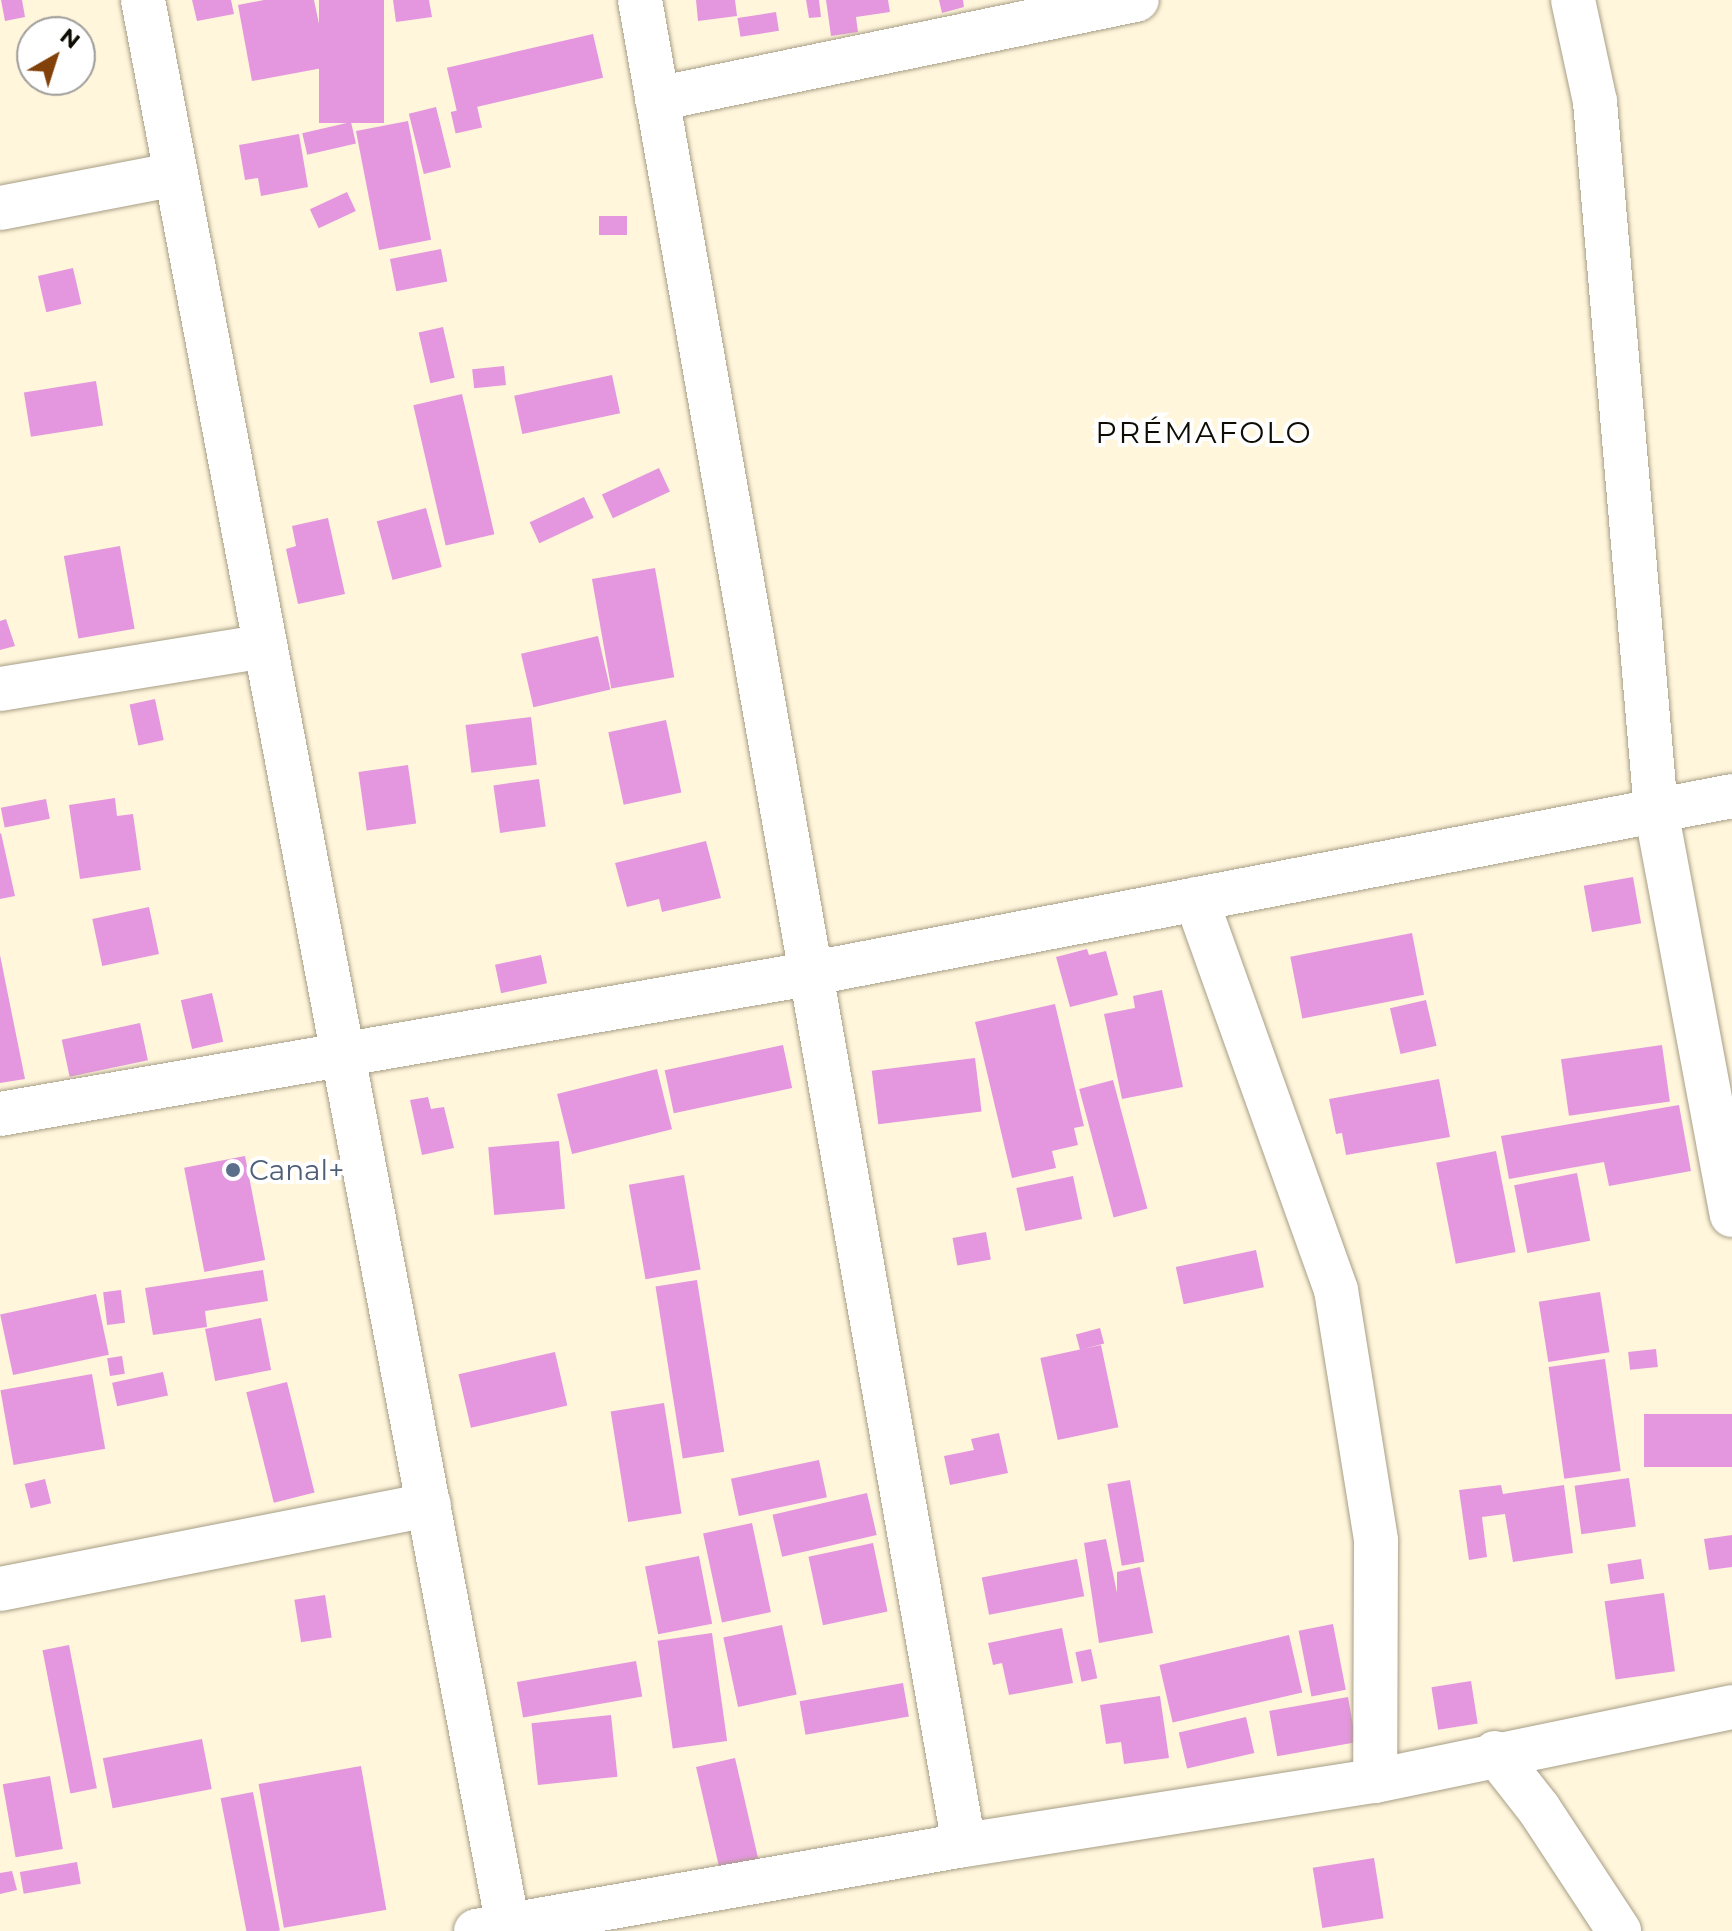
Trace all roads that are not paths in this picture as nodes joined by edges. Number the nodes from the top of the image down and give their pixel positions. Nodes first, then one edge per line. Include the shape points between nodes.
1 (143, 0) edge
2 (640, 0) edge
3 (1137, 0) edge
4 (1573, 0) edge
5 (657, 99) junction
6 (176, 174) junction
7 (0, 208) edge
8 (265, 646) junction
9 (0, 689) edge
10 (1732, 796) edge
11 (1656, 810) junction
12 (1196, 899) junction
13 (808, 974) junction
14 (343, 1059) junction
15 (0, 1114) edge
16 (1732, 1215) edge
17 (429, 1505) junction
18 (0, 1589) edge
19 (1732, 1707) edge
20 (1495, 1753) junction
21 (1375, 1781) junction
22 (964, 1845) junction
23 (498, 1929) edge
24 (1619, 1931) edge

1 - 6 street
2 - 5 street
3 - 5 street
4 - 11 street via 1595,102
5 - 13 street
6 - 7 street
6 - 8 street
8 - 9 street
8 - 14 street
10 - 11 street
11 - 12 street
11 - 16 street
12 - 13 street
12 - 21 street via 1336,1290 1376,1541
13 - 14 street
13 - 22 street
14 - 15 street
14 - 17 street
17 - 18 street
17 - 23 street
19 - 20 street
20 - 21 street
20 - 24 street via 1539,1809
21 - 22 street
22 - 23 street

